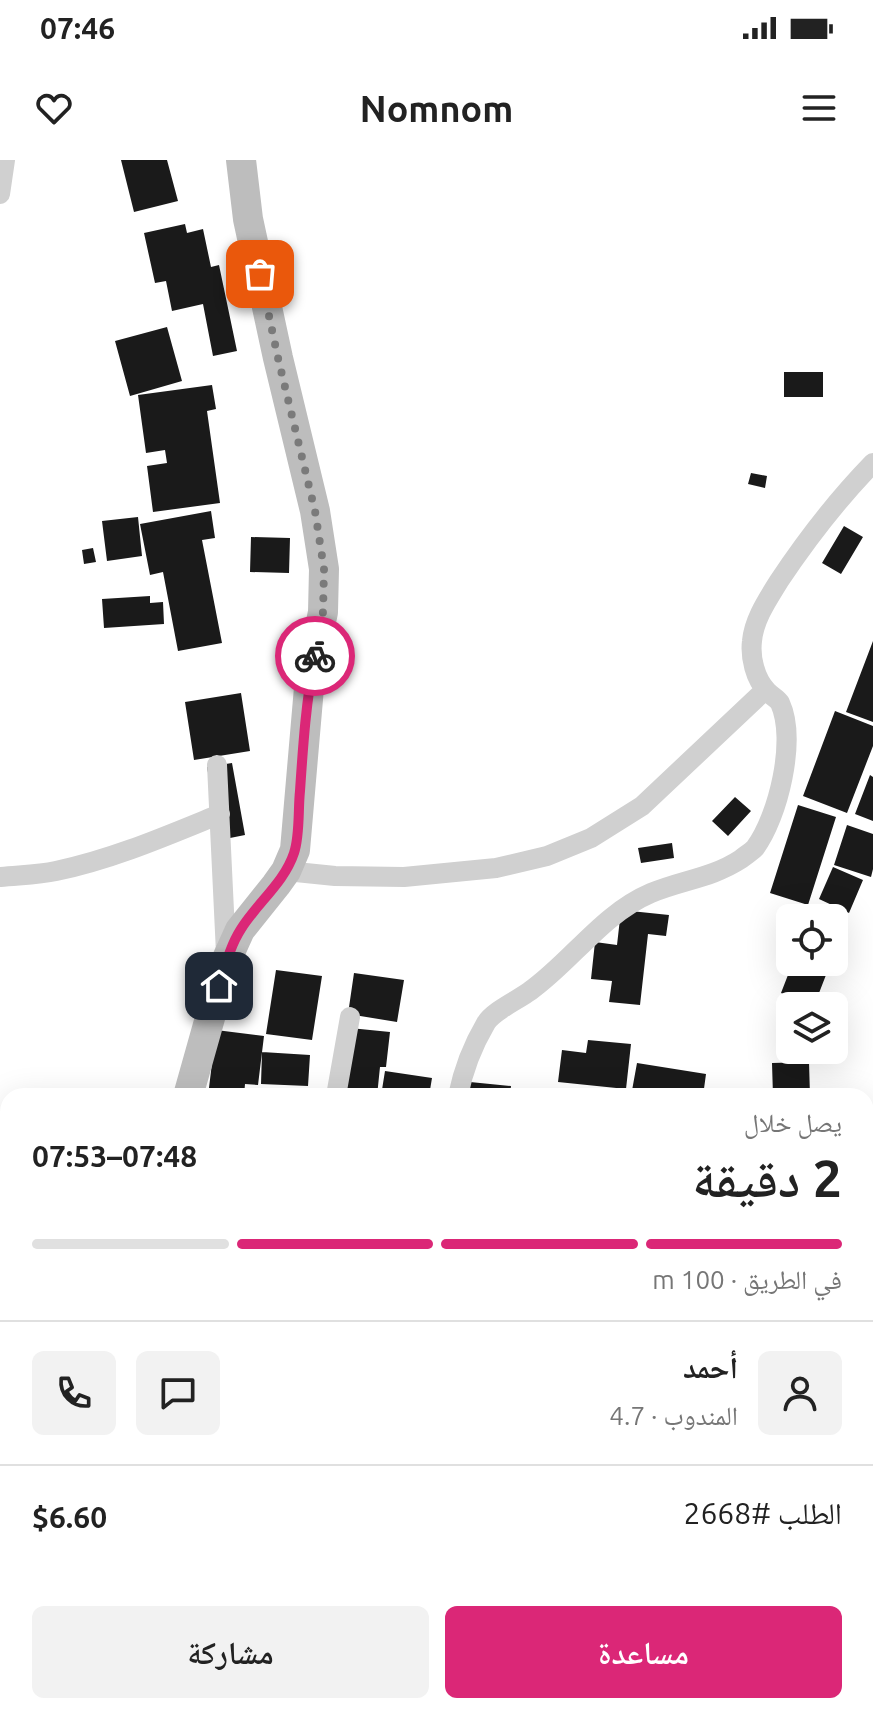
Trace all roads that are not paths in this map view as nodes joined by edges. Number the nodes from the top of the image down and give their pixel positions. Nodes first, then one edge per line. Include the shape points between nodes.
1 (5, 160) edge
2 (241, 160) edge
3 (0, 194) edge
4 (873, 463) edge
5 (765, 690) junction
6 (217, 765) dead end
7 (220, 814) junction
8 (286, 871) junction
9 (0, 877) edge
10 (226, 961) junction
11 (350, 1017) dead end
12 (190, 1088) edge
13 (337, 1088) edge
14 (460, 1088) edge

1 - 3 street
2 - 8 main road via 248,219 324,569 295,850
4 - 5 street via 801,547 766,601 751,645 754,669
5 - 8 street via 642,806 591,838 547,856 496,868 404,877
5 - 14 street via 779,700 787,738 771,821 753,850 724,869 652,892 591,934 532,990 487,1020
6 - 7 street
7 - 9 street via 79,866
7 - 10 street
8 - 10 main road via 240,930
10 - 12 main road
11 - 13 street

